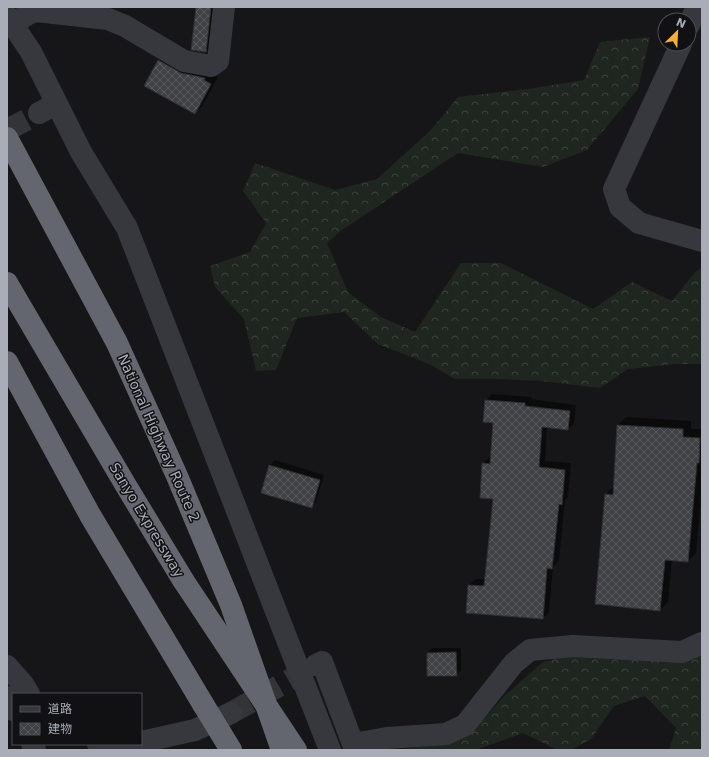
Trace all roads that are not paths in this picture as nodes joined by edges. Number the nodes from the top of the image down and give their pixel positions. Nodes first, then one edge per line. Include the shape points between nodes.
1 (224, 7) edge
2 (10, 20) edge
3 (676, 52) edge
4 (7, 138) edge
5 (702, 240) edge
6 (7, 283) edge
7 (7, 362) edge
8 (702, 643) edge
9 (316, 665) dead end
10 (7, 666) edge
11 (28, 693) edge
12 (231, 713) tunnel mouth
13 (142, 742) edge
14 (354, 747) edge
15 (325, 749) edge
16 (230, 750) edge
17 (282, 750) edge
18 (296, 750) edge

1 - 2 street via 218,61 211,66 184,61 125,26 108,19 36,11
2 - 15 street via 31,52 48,108 81,152 127,228
3 - 5 street via 614,189 620,207 639,223
4 - 17 highway, National Highway Route 2 via 117,344 164,448 231,604
6 - 18 highway, Sanyo Expressway, bridge via 183,580
7 - 16 highway, bridge via 90,514
8 - 14 street via 682,652 573,646 530,650 514,663 464,725 446,734 387,738
9 - 14 street via 322,662
10 - 11 street
12 - 13 street via 195,730
14 - 15 street

